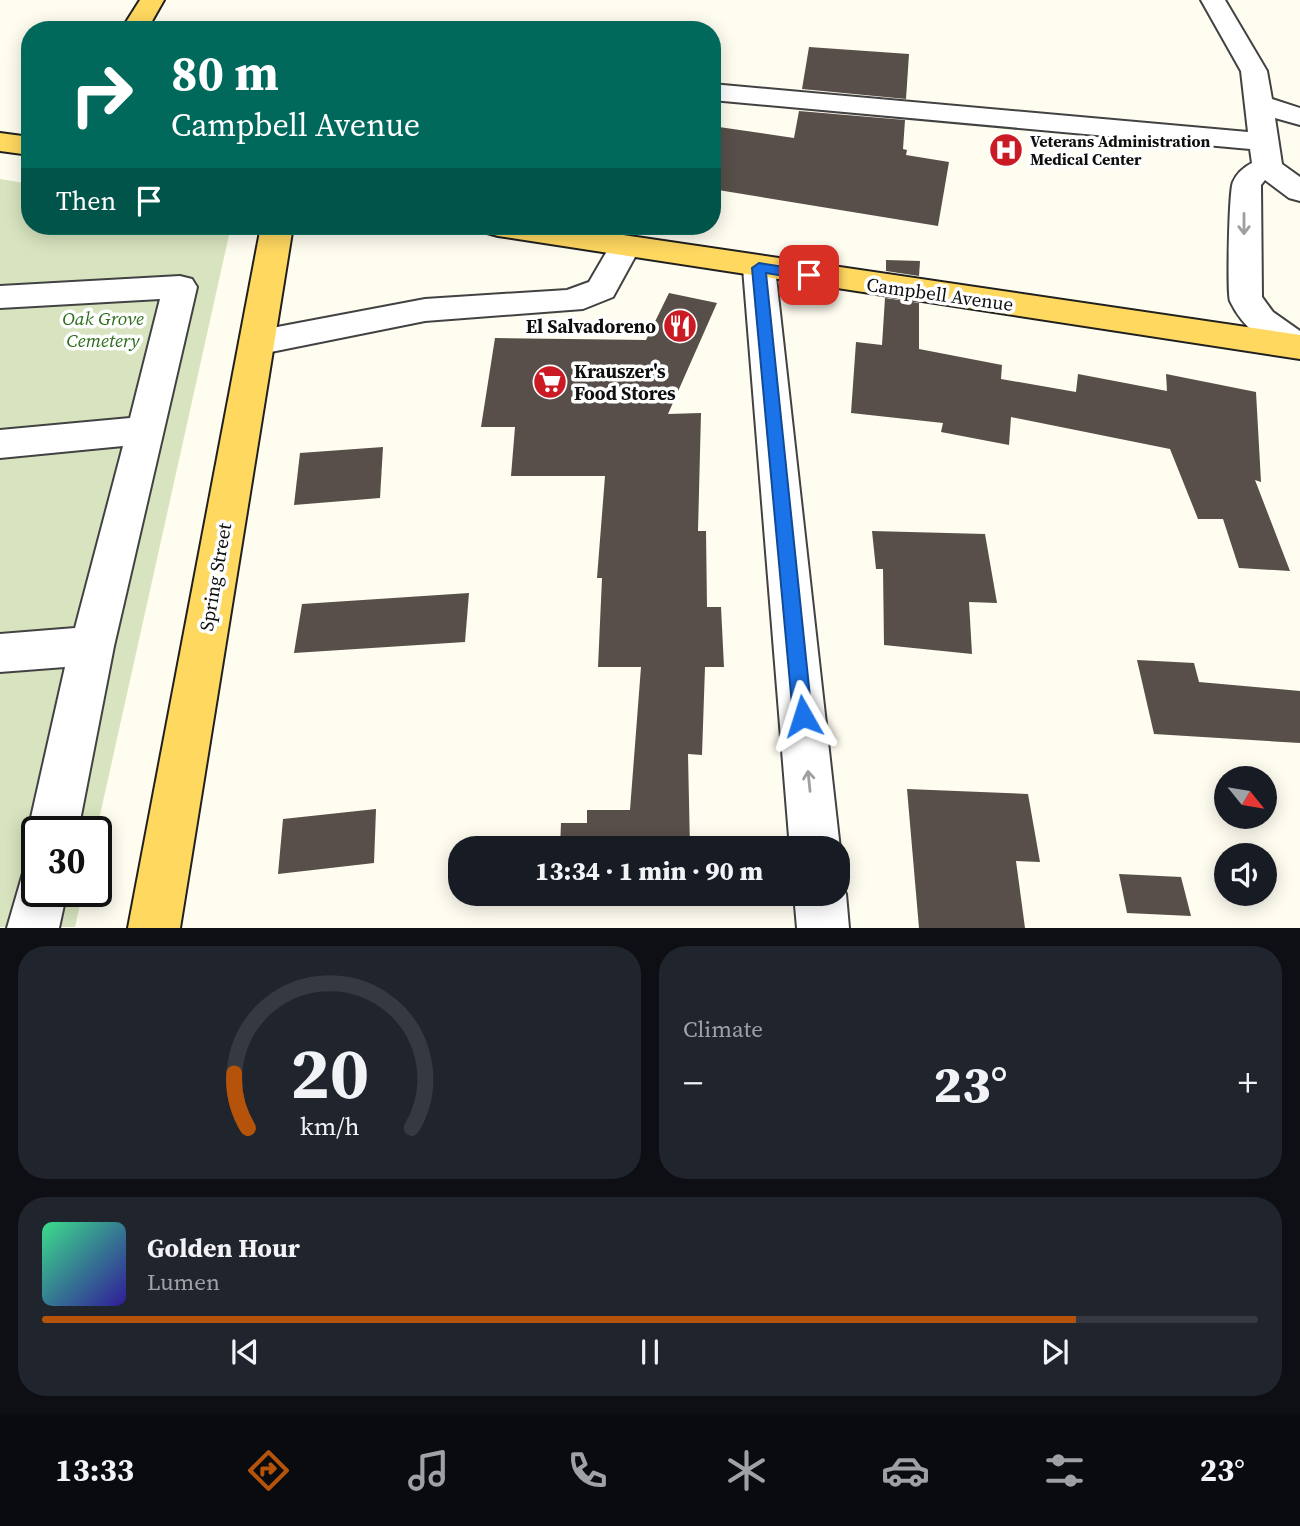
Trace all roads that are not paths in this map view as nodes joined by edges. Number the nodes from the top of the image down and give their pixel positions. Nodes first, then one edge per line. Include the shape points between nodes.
1 (152, 0) edge
2 (1213, 0) edge
3 (139, 21) edge
4 (721, 93) edge
5 (1259, 104) junction
6 (1300, 117) edge
7 (0, 142) edge
8 (21, 145) edge
9 (1266, 154) junction
10 (1300, 192) edge
11 (275, 235) edge
12 (555, 235) edge
13 (625, 246) junction
14 (759, 268) junction
15 (0, 297) edge
16 (256, 343) junction
17 (1300, 346) edge
18 (146, 430) junction
19 (0, 444) edge
20 (92, 646) junction
21 (0, 653) edge
22 (56, 816) edge
23 (815, 836) edge
24 (821, 906) edge
25 (38, 907) edge
26 (33, 928) edge
27 (154, 928) edge
28 (823, 928) edge

1 - 3 main road
2 - 5 street via 1250,61
4 - 9 street
5 - 6 street
5 - 9 street
7 - 8 main road
9 - 10 street
9 -> 17 street via 1246,184 1245,297 1263,323
11 - 16 main road, Spring Street
12 - 13 main road, Campbell Avenue
13 - 14 main road, Campbell Avenue
13 - 16 street via 601,289 571,301 425,310
14 - 17 main road, Campbell Avenue
23 -> 14 street
15 - 18 street via 180,287
16 - 27 main road, Spring Street
18 - 19 street
18 - 20 street
20 - 21 street
20 - 22 street
24 - 28 street
25 - 26 street

